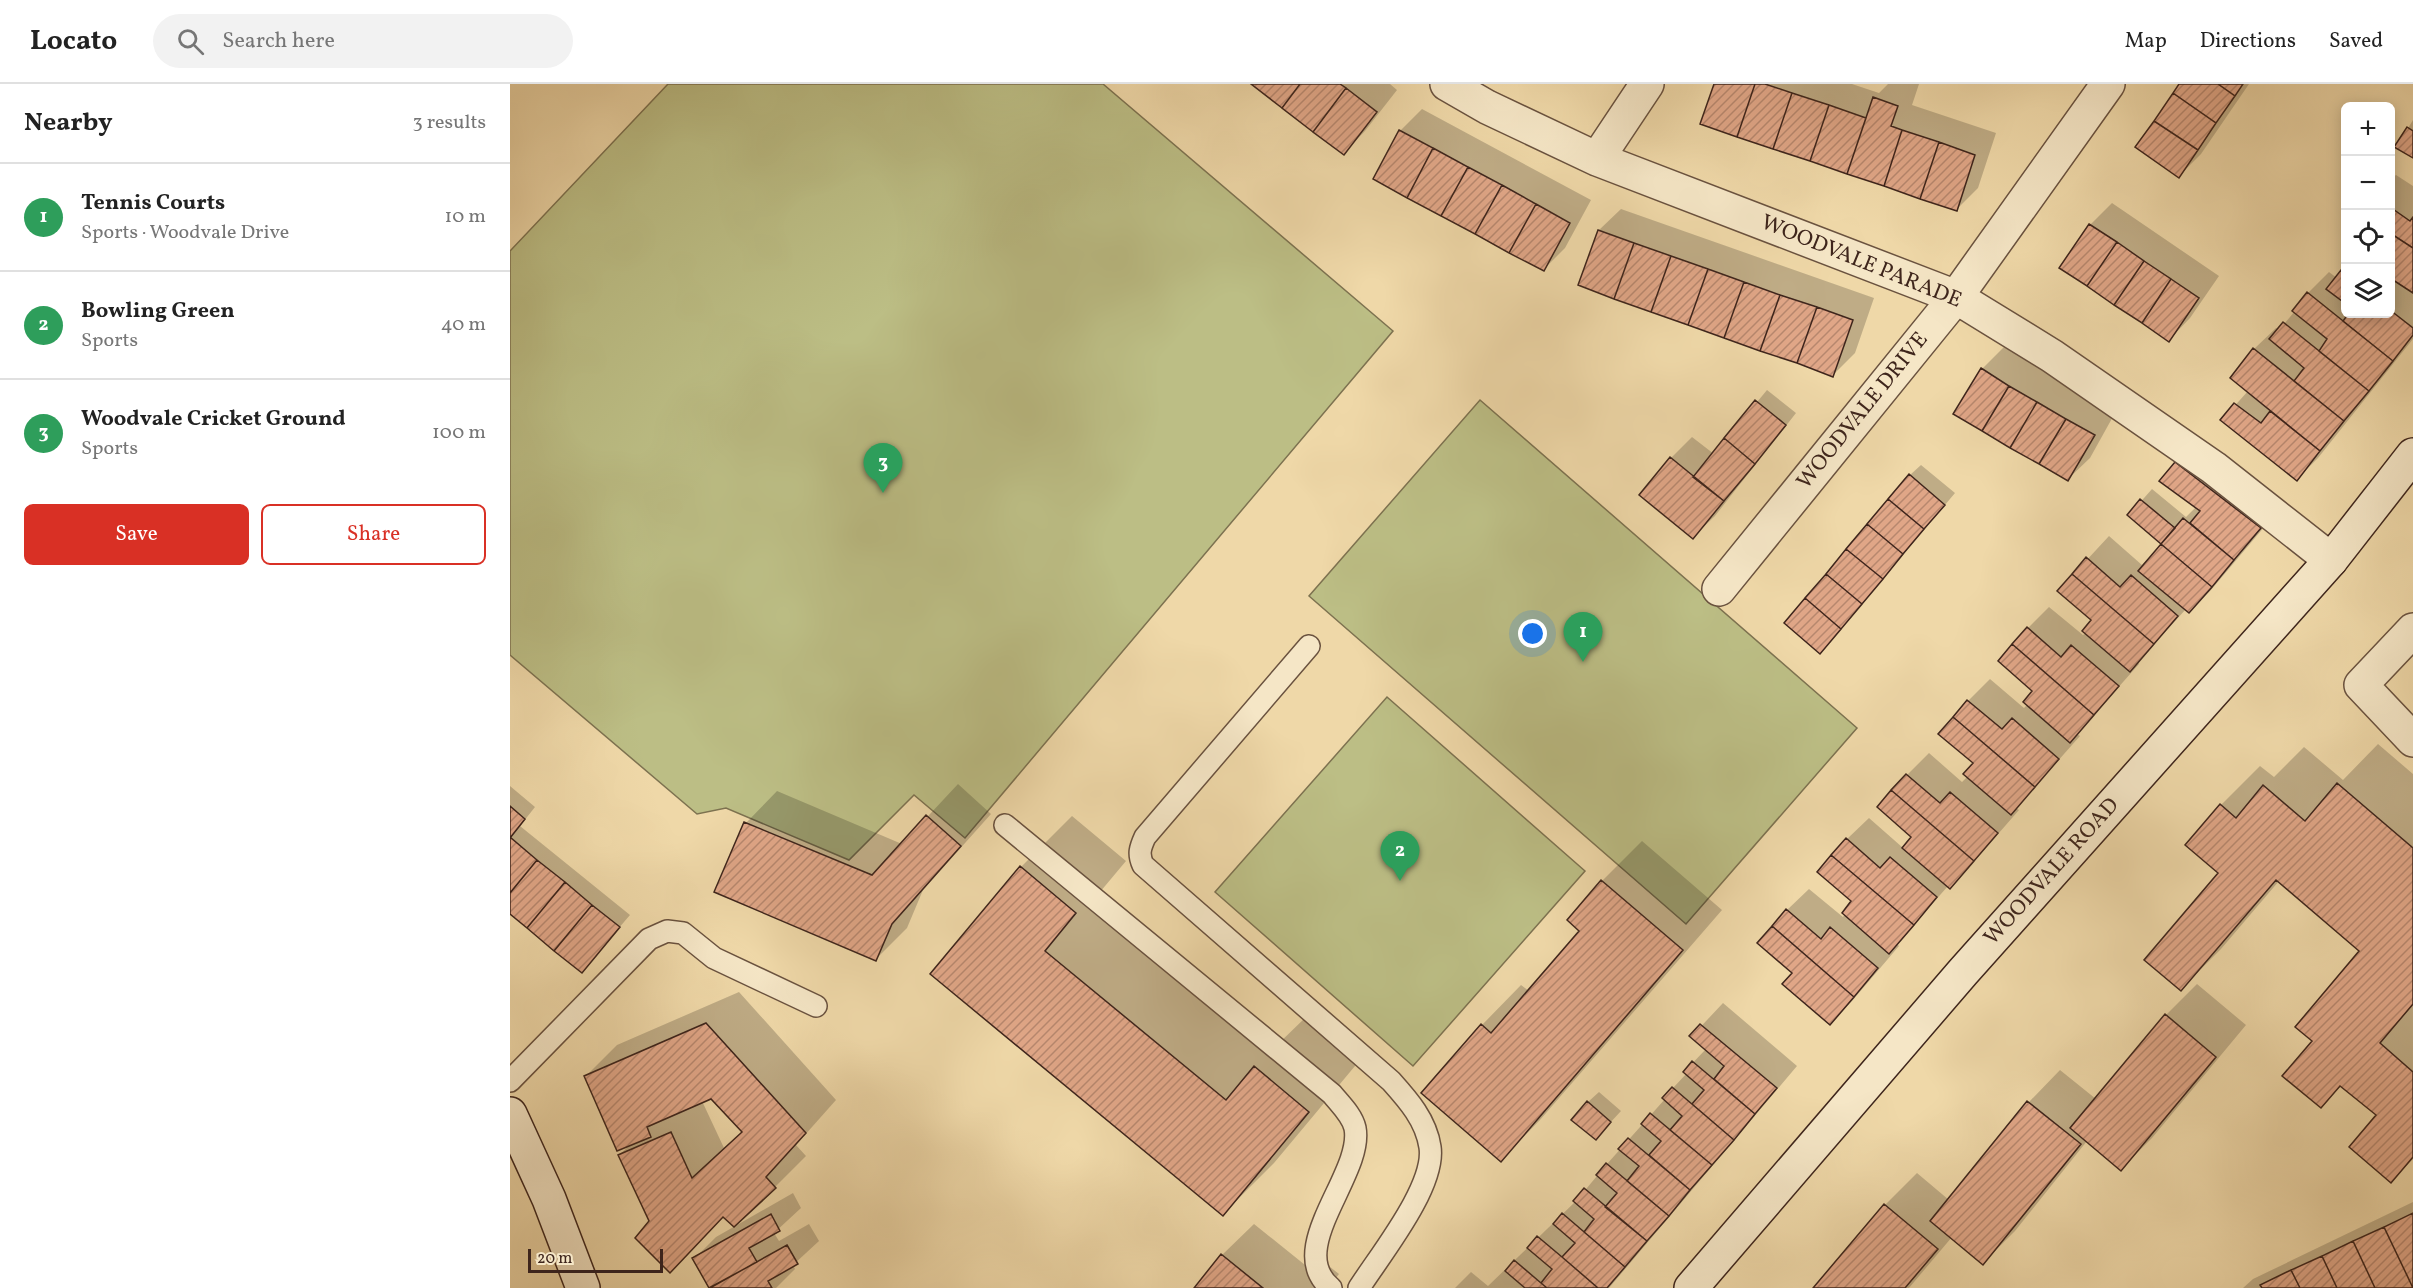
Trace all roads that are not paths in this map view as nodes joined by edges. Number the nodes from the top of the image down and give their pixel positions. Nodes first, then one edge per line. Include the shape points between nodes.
1 (1447, 84) edge
2 (1647, 84) edge
3 (2108, 84) edge
4 (1597, 159) junction
5 (1956, 297) junction
6 (2413, 455) edge
7 (2331, 560) junction
8 (1719, 589) dead end
9 (2413, 630) edge
10 (1309, 645) dead end
11 (2413, 740) edge
12 (1005, 825) dead end
13 (816, 1006) dead end
14 (510, 1081) edge
15 (510, 1114) edge
16 (583, 1288) edge
17 (1331, 1288) edge
18 (1359, 1288) edge
19 (1691, 1288) edge

1 - 4 street, WOODVALE PARADE
2 - 4 street
3 - 5 street, WOODVALE DRIVE
4 - 5 street, WOODVALE PARADE
5 - 7 street, WOODVALE PARADE via 2052,356 2214,468
5 - 8 street, WOODVALE DRIVE
6 - 7 street, WOODVALE ROAD
7 - 19 street, WOODVALE ROAD via 1963,972
9 - 11 street via 2361,685
10 - 18 lane via 1145,837 1139,857 1143,865 1384,1074 1412,1104 1425,1129 1430,1149 1418,1198
12 - 17 lane via 1332,1094 1347,1112 1355,1129 1353,1149 1314,1250 1316,1268
13 - 14 lane via 714,958 683,933 667,931 649,939
15 - 16 street via 549,1199

